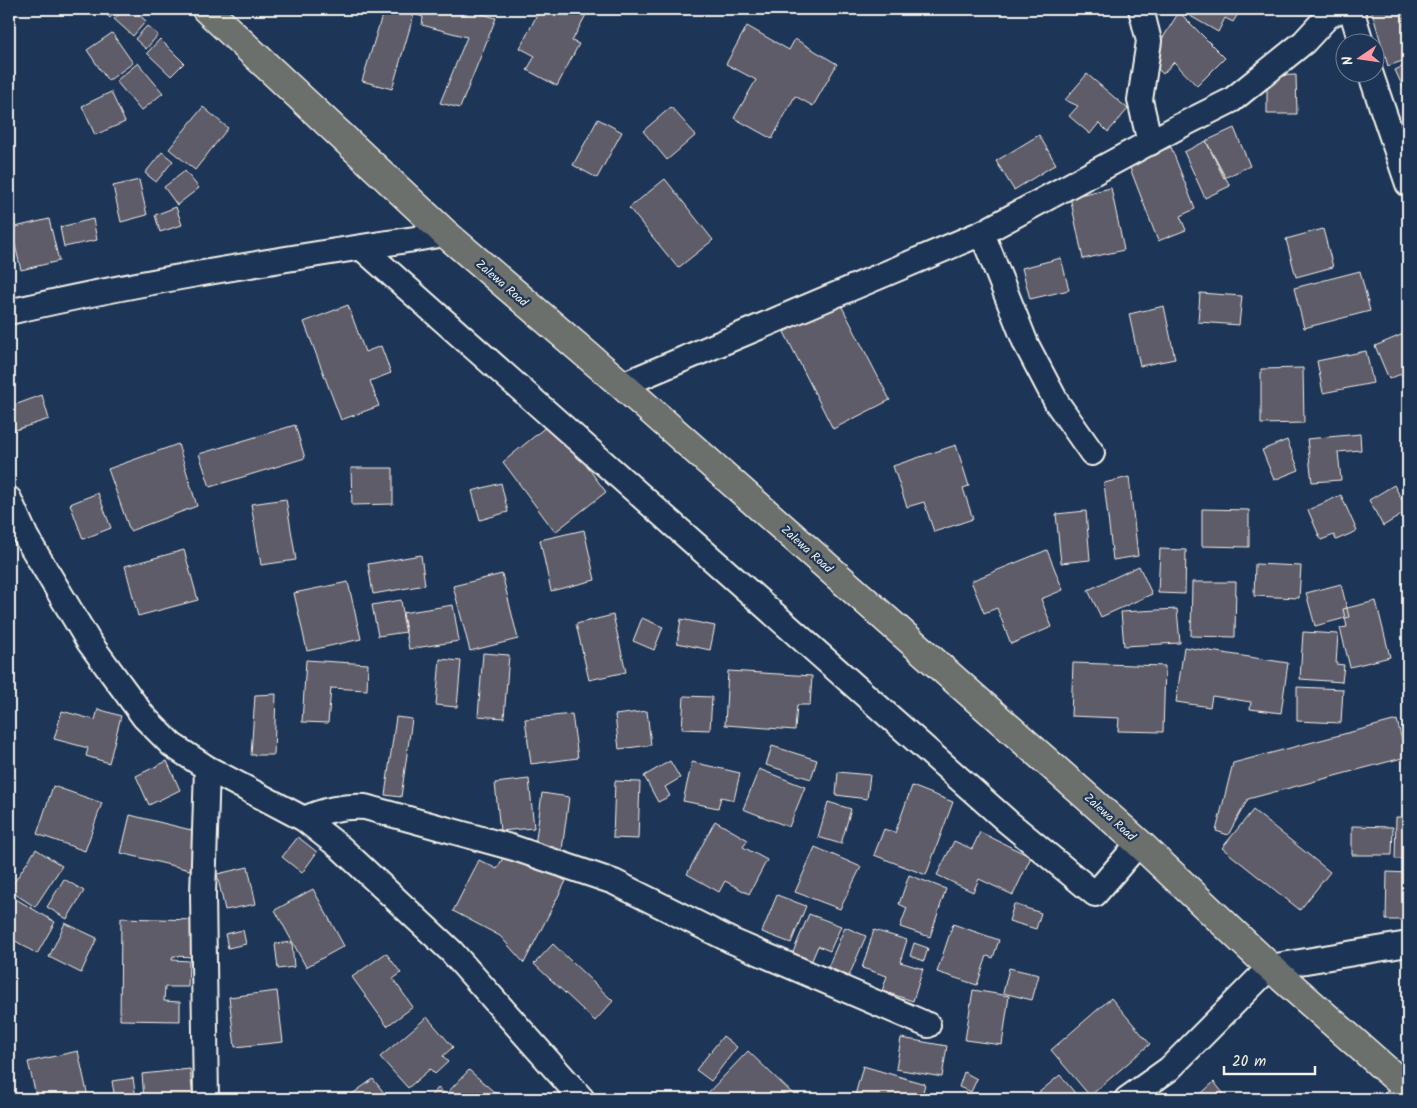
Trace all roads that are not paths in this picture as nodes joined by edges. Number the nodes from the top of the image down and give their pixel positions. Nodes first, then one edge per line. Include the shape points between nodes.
1 (206, 9) edge
2 (1141, 9) edge
3 (1342, 9) edge
4 (1351, 9) edge
5 (1358, 32) edge
6 (1373, 82) edge
7 (1150, 142) junction
8 (1408, 184) edge
9 (982, 233) junction
10 (446, 234) junction
11 (362, 248) junction
12 (9, 312) edge
13 (622, 385) junction
14 (1092, 453) dead end
15 (9, 499) edge
16 (207, 768) junction
17 (304, 819) junction
18 (1139, 843) junction
19 (1408, 944) edge
20 (1270, 967) junction
21 (928, 1025) dead end
22 (1408, 1089) edge
23 (206, 1099) edge
24 (582, 1099) edge
25 (1127, 1099) edge

1 - 10 highway, Zalewa Road
2 - 7 street via 1149,41 1140,100
3 - 7 street via 1328,16 1298,47 1232,100
4 - 5 street
6 - 8 street
7 - 9 street
9 - 13 street
9 - 14 street via 1026,344 1057,403
10 - 11 street
10 - 13 highway, Zalewa Road
11 - 12 street via 190,275
11 - 18 street via 1008,822 1095,894
13 - 18 highway, Zalewa Road
15 - 16 street via 26,537 89,642 144,717 172,745
16 - 17 street
16 - 23 street via 203,894
17 - 21 street via 329,809 365,807 523,851 614,882 732,942
17 - 24 street via 341,848 451,952
18 - 20 highway, Zalewa Road
19 - 20 street
20 - 22 highway, Zalewa Road
20 - 25 street via 1169,1069

